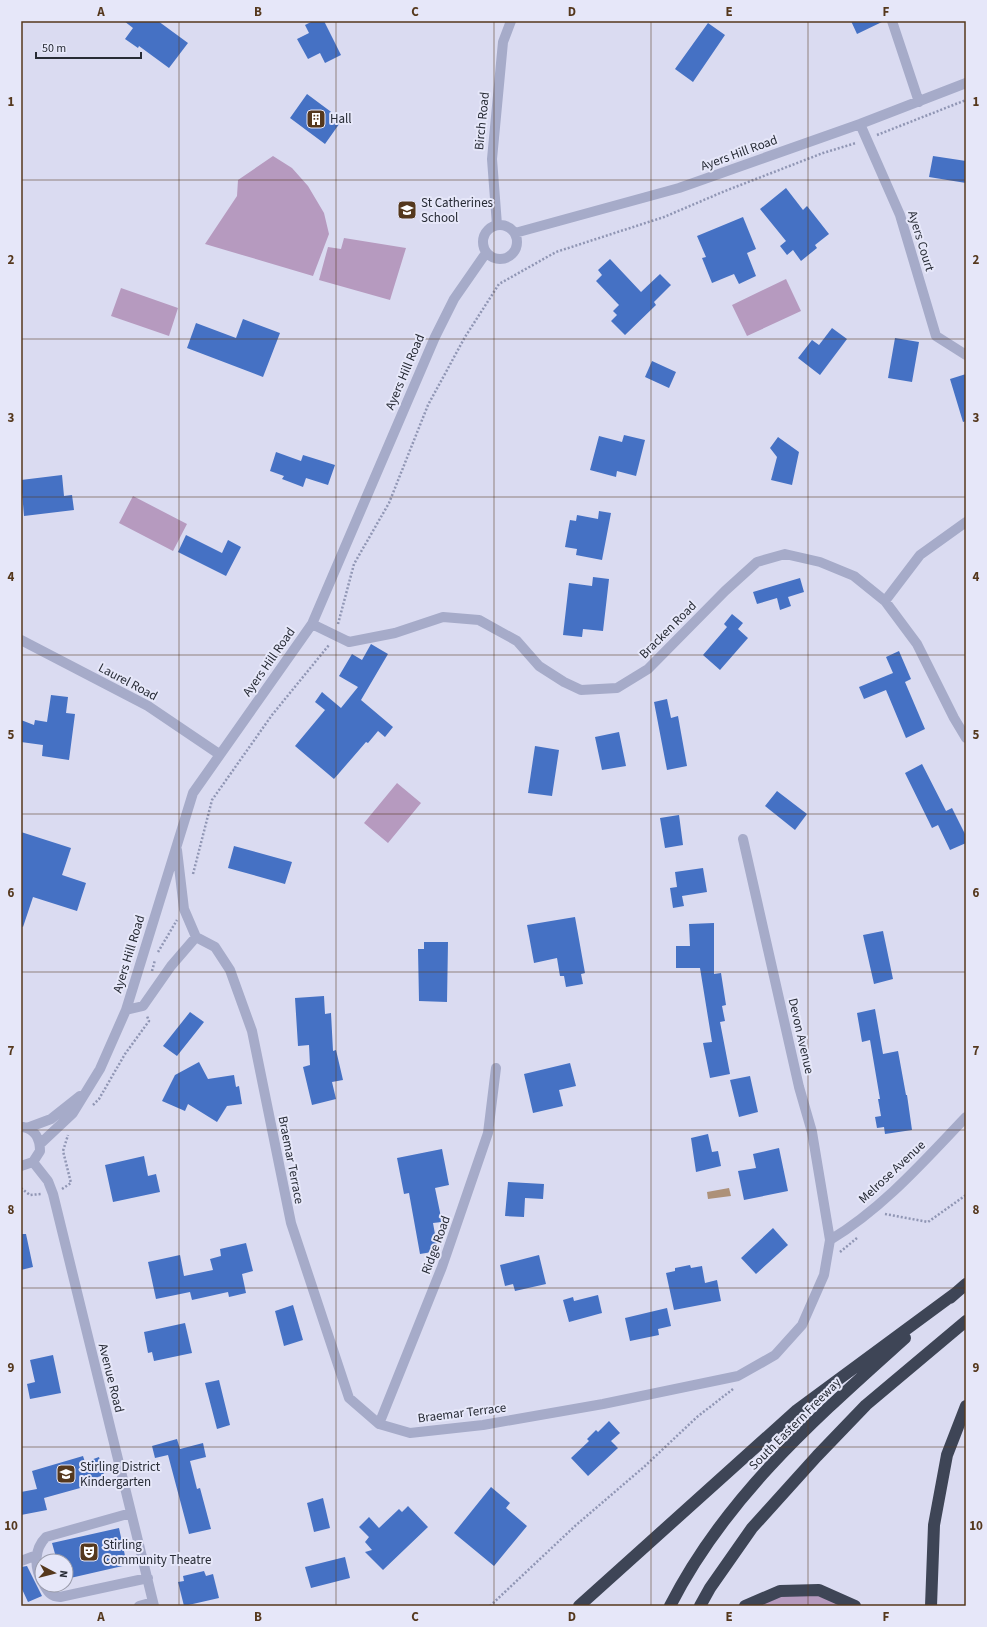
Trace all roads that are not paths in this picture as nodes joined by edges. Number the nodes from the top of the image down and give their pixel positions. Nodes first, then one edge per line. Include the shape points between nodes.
1 (511, 21) edge
2 (892, 21) edge
3 (966, 83) edge
4 (919, 102) junction
5 (860, 124) junction
6 (497, 225) junction
7 (515, 233) junction
8 (486, 253) junction
9 (966, 355) edge
10 (966, 522) edge
11 (885, 601) junction
12 (312, 624) junction
13 (21, 640) edge
14 (966, 738) edge
15 (219, 754) junction
16 (743, 839) dead end
17 (176, 846) junction
18 (196, 937) junction
19 (126, 1010) junction
20 (496, 1068) dead end
21 (88, 1089) junction
22 (966, 1117) edge
23 (24, 1127) edge
24 (40, 1144) junction
25 (33, 1162) junction
26 (21, 1166) edge
27 (830, 1240) junction
28 (966, 1284) edge
29 (956, 1292) junction
30 (966, 1321) edge
31 (966, 1406) edge
32 (379, 1424) junction
33 (131, 1513) junction
34 (38, 1553) edge
35 (34, 1556) edge
36 (21, 1561) edge
37 (148, 1578) junction
38 (48, 1593) edge
39 (154, 1604) edge
40 (140, 1606) edge
41 (579, 1606) edge
42 (670, 1606) edge
43 (700, 1606) edge
44 (745, 1606) edge
45 (855, 1606) edge
46 (931, 1606) edge

1 - 6 street, Birch Road via 503,42 492,159
2 - 4 street
3 - 4 street, Ayers Hill Road
4 - 5 street, Ayers Hill Road
5 - 7 street, Ayers Hill Road via 679,188
5 - 9 street, Ayers Court via 900,215 936,336
6 - 7 street via 507,226
6 - 8 street via 491,227 483,236 482,242
7 - 8 street via 516,250 508,258 496,259
8 - 12 street, Ayers Hill Road via 454,299 435,337
10 - 11 street via 920,555
11 - 12 street, Bracken Road via 854,576 820,562 785,554 757,562 648,669 617,688 581,690 539,666 517,641 479,620 443,617 395,633 349,642
11 - 14 street, Bracken Road via 917,644
12 - 15 street, Ayers Hill Road
13 - 15 street, Laurel Road via 148,706
15 - 17 street, Ayers Hill Road via 193,792
16 - 27 street, Devon Avenue via 799,1087 812,1132
17 - 18 street via 184,909
17 - 19 street, Ayers Hill Road
18 - 19 street via 171,966 143,1006
18 - 32 street, Braemar Terrace via 215,947 230,970 252,1031 291,1224 349,1398
19 - 21 street, Ayers Hill Road via 100,1069
20 - 32 street, Ridge Road via 488,1133 442,1267
21 - 23 street, Ayers Hill Road via 51,1119
21 - 24 street, Ayers Hill Road via 73,1113
22 - 27 street, Melrose Avenue via 883,1200
23 - 24 street via 33,1131
24 - 25 street via 40,1151
25 - 26 street
25 - 33 street, Avenue Road via 45,1176 53,1194
27 - 32 street, Braemar Terrace via 824,1275 802,1325 775,1356 738,1376 483,1425 410,1433
28 - 29 highway, South Eastern Freeway
29 - 41 highway via 797,1410
29 - 42 highway, South Eastern Freeway via 785,1449 731,1510 682,1583
30 - 43 highway via 866,1405 810,1464 752,1528
31 - 46 highway via 947,1455 934,1525
33 - 34 street via 46,1537 41,1541
33 - 37 street, Avenue Road
35 - 36 street
37 - 38 street via 60,1597
37 - 39 street, Avenue Road
39 - 40 street
44 - 45 highway via 780,1591 819,1590

